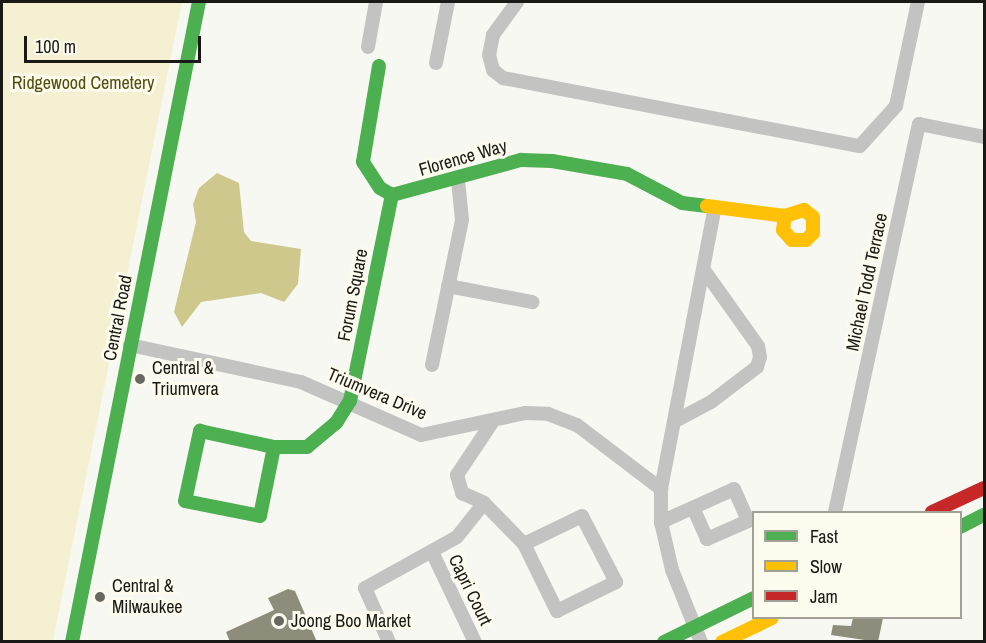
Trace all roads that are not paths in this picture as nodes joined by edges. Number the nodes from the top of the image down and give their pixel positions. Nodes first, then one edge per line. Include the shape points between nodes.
1 (199, 2) edge
2 (376, 2) edge
3 (448, 2) edge
4 (517, 2) edge
5 (918, 2) edge
6 (368, 47) dead end
7 (436, 63) dead end
8 (379, 66) dead end
9 (984, 138) edge
10 (458, 180) junction
11 (392, 195) junction
12 (715, 207) junction
13 (785, 216) dead end
14 (704, 270) junction
15 (448, 286) junction
16 (532, 303) dead end
17 (130, 345) junction
18 (432, 365) dead end
19 (350, 401) junction
20 (493, 421) junction
21 (675, 421) junction
22 (274, 447) junction
23 (984, 488) edge
24 (661, 489) junction
25 (484, 503) junction
26 (693, 508) dead end
27 (835, 511) edge
28 (936, 511) edge
29 (984, 515) edge
30 (661, 522) junction
31 (962, 526) edge
32 (524, 544) junction
33 (432, 554) junction
34 (752, 598) edge
35 (770, 619) edge
36 (694, 626) junction
37 (72, 642) edge
38 (389, 642) edge
39 (475, 642) edge
40 (664, 642) edge
41 (701, 642) edge
42 (723, 642) edge

1 - 17 street, Central Road
2 - 6 street
3 - 7 street
4 - 5 street via 493,35 489,55 493,69 503,78 860,146 896,106
8 - 11 street via 363,162 374,182
9 - 27 street, Michael Todd Terrace via 919,124
10 - 11 street, Florence Way
10 - 12 street, Florence Way via 521,160 552,160 627,174 682,203
10 - 15 street via 462,220
11 - 19 street, Forum Square
12 - 13 street
12 - 14 street
14 - 21 street
14 - 21 street via 758,346 760,357 757,367 711,402
15 - 16 street
15 - 18 street
17 - 19 street, Triumvera Drive via 301,382
17 - 37 street, Central Road
19 - 20 street, Triumvera Drive via 421,435
19 - 22 street via 336,423 307,447
20 - 24 street, Triumvera Drive via 525,413 548,414 577,425
20 - 25 street via 458,475 462,494
21 - 24 street
22 - 22 street via 200,431 185,501 260,516
23 - 28 street
24 - 30 street
25 - 32 street
25 - 33 street, Capri Court via 457,537
26 - 30 street
29 - 31 street
30 - 36 street
32 - 32 street via 556,611 616,582 582,516
33 - 38 street, Capri Court via 365,588
33 - 39 street, Capri Court
34 - 36 street
35 - 42 street
36 - 40 street
36 - 41 street

